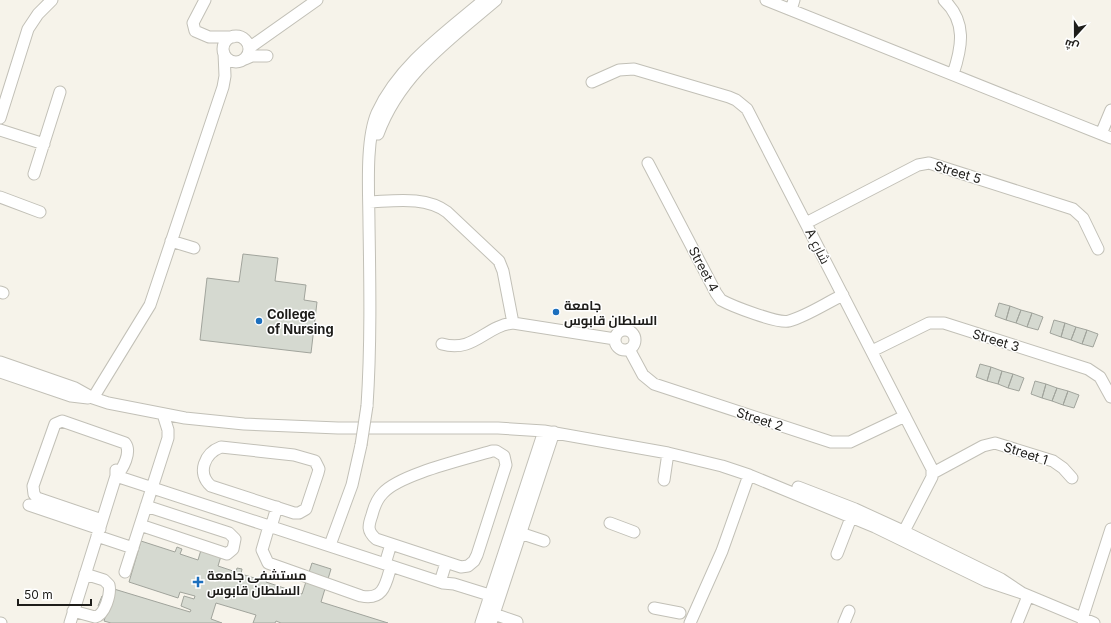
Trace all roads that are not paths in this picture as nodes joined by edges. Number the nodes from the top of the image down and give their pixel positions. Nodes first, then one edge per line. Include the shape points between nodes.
1 (52, 0) edge
2 (205, 0) edge
3 (317, 0) edge
4 (484, 0) edge
5 (496, 0) edge
6 (766, 0) edge
7 (944, 0) edge
8 (793, 5) edge
9 (209, 37) junction
10 (233, 37) junction
11 (224, 52) junction
12 (247, 54) junction
13 (953, 74) junction
14 (592, 82) dead end
15 (223, 87) junction
16 (60, 92) dead end
17 (3, 99) edge
18 (1111, 110) edge
19 (0, 118) edge
20 (0, 130) edge
21 (1106, 136) edge
22 (44, 144) junction
23 (648, 163) dead end
24 (369, 169) junction
25 (34, 174) dead end
26 (0, 197) edge
27 (369, 202) junction
28 (40, 212) dead end
29 (806, 222) junction
30 (172, 241) junction
31 (194, 248) dead end
32 (1098, 249) dead end
33 (843, 295) junction
34 (513, 323) junction
35 (615, 339) junction
36 (442, 344) dead end
37 (629, 349) junction
38 (872, 351) junction
39 (0, 362) edge
40 (0, 372) edge
41 (1111, 396) edge
42 (93, 398) junction
43 (163, 414) junction
44 (905, 416) junction
45 (179, 417) junction
46 (549, 431) junction
47 (668, 453) junction
48 (933, 473) junction
49 (749, 475) junction
50 (116, 476) junction
51 (1072, 478) dead end
52 (664, 480) dead end
53 (154, 489) junction
54 (223, 491) junction
55 (29, 505) dead end
56 (146, 506) junction
57 (277, 507) junction
58 (217, 510) junction
59 (853, 513) junction
60 (610, 523) dead end
61 (140, 525) junction
62 (270, 527) junction
63 (100, 528) junction
64 (1111, 530) edge
65 (516, 531) junction
66 (634, 532) dead end
67 (902, 535) junction
68 (544, 541) dead end
69 (391, 544) junction
70 (330, 546) junction
71 (133, 548) junction
72 (837, 554) dead end
73 (446, 562) junction
74 (388, 565) junction
75 (125, 572) dead end
76 (85, 574) junction
77 (441, 582) junction
78 (1025, 595) junction
79 (493, 606) edge
80 (654, 608) dead end
81 (74, 611) junction
82 (849, 611) dead end
83 (680, 613) dead end
84 (1082, 619) junction
85 (517, 622) dead end
86 (70, 623) edge
87 (481, 623) edge
88 (690, 623) edge
89 (844, 623) edge
90 (1016, 623) edge
91 (1094, 623) edge

1 - 17 lane via 28,29
2 - 9 lane via 194,19 193,28
3 - 12 lane
4 - 24 lane via 426,49 390,90 376,114 370,142
5 - 24 lane via 432,54 397,94 382,124
6 - 8 lane
7 - 13 lane via 956,17 962,38
8 - 13 lane
9 - 10 lane
9 - 11 lane
10 - 11 lane via 226,42
10 - 12 lane via 241,38 248,44
11 - 12 lane via 230,60 240,62
11 - 15 lane
12 - 15 lane
13 - 21 lane
14 - 29 lane, A شارع via 619,70 634,68 736,100 751,115
15 - 30 lane
16 - 22 lane
17 - 19 lane
18 - 21 lane
20 - 22 lane
22 - 25 lane
23 - 33 lane, Street 4 via 721,300 785,322
24 - 27 lane
26 - 28 lane
27 - 34 lane via 427,202 447,212 499,261
27 - 70 lane, bridge via 370,361 367,406 362,445 352,485
29 - 32 lane, Street 5 via 918,165 930,163 1073,209 1083,218
29 - 33 lane, A شارع
30 - 31 lane
30 - 42 lane via 146,314
33 - 38 lane, A شارع
34 - 35 lane
34 - 36 lane via 502,325 467,345
35 - 37 lane via 619,348
35 - 37 lane via 618,332 629,331 634,340
37 - 44 lane, Street 2 via 643,375 654,384 831,442 850,442
38 - 41 lane, Street 3 via 929,323 944,323 1088,369 1100,377
38 - 44 lane, A شارع
39 - 42 lane via 75,388
40 - 42 lane via 71,396
42 - 43 lane via 123,407
43 - 45 lane
43 - 53 lane via 168,438
44 - 48 lane, A شارع
45 - 46 lane via 244,424 338,428 498,428
45 - 53 lane
46 - 47 lane
46 - 65 lane
47 - 49 lane
47 - 52 lane
48 - 51 lane, Street 1 via 983,446 995,443 1053,461
48 - 67 lane
49 - 59 lane via 778,480
49 - 88 lane via 722,551
50 - 53 lane
50 - 63 lane
50 - 63 lane via 116,466 122,448 126,445 65,422 58,422 33,486 34,494 37,498
53 - 56 lane
53 - 58 lane
54 - 57 lane
54 - 57 lane via 205,480 203,470 207,456 217,448 294,454 315,460 319,469 306,509 299,513
54 - 58 lane
55 - 63 lane
56 - 61 lane
56 - 61 lane via 229,532 235,539 233,549 227,554
57 - 62 lane
58 - 62 lane
59 - 67 lane
59 - 72 lane
60 - 66 lane
61 - 71 lane
62 - 70 lane
62 - 74 lane via 262,550 268,563 361,596 369,598 383,590
63 - 71 lane
63 - 76 lane
64 - 84 lane
65 - 68 lane
65 - 79 lane
67 - 78 lane via 1001,579
69 - 73 lane
69 - 73 lane via 376,539 368,528 374,506 386,489 418,473 492,451 501,453 506,466 474,561 468,566 461,567
69 - 74 lane
70 - 74 lane
71 - 75 lane
73 - 77 lane
74 - 77 lane
76 - 81 lane
76 - 81 lane via 104,580 109,585 109,592 101,614 95,617
77 - 79 lane via 454,584
78 - 84 lane
78 - 90 lane
79 - 85 lane
79 - 87 lane
80 - 83 lane
81 - 86 lane
82 - 89 lane
84 - 91 lane

